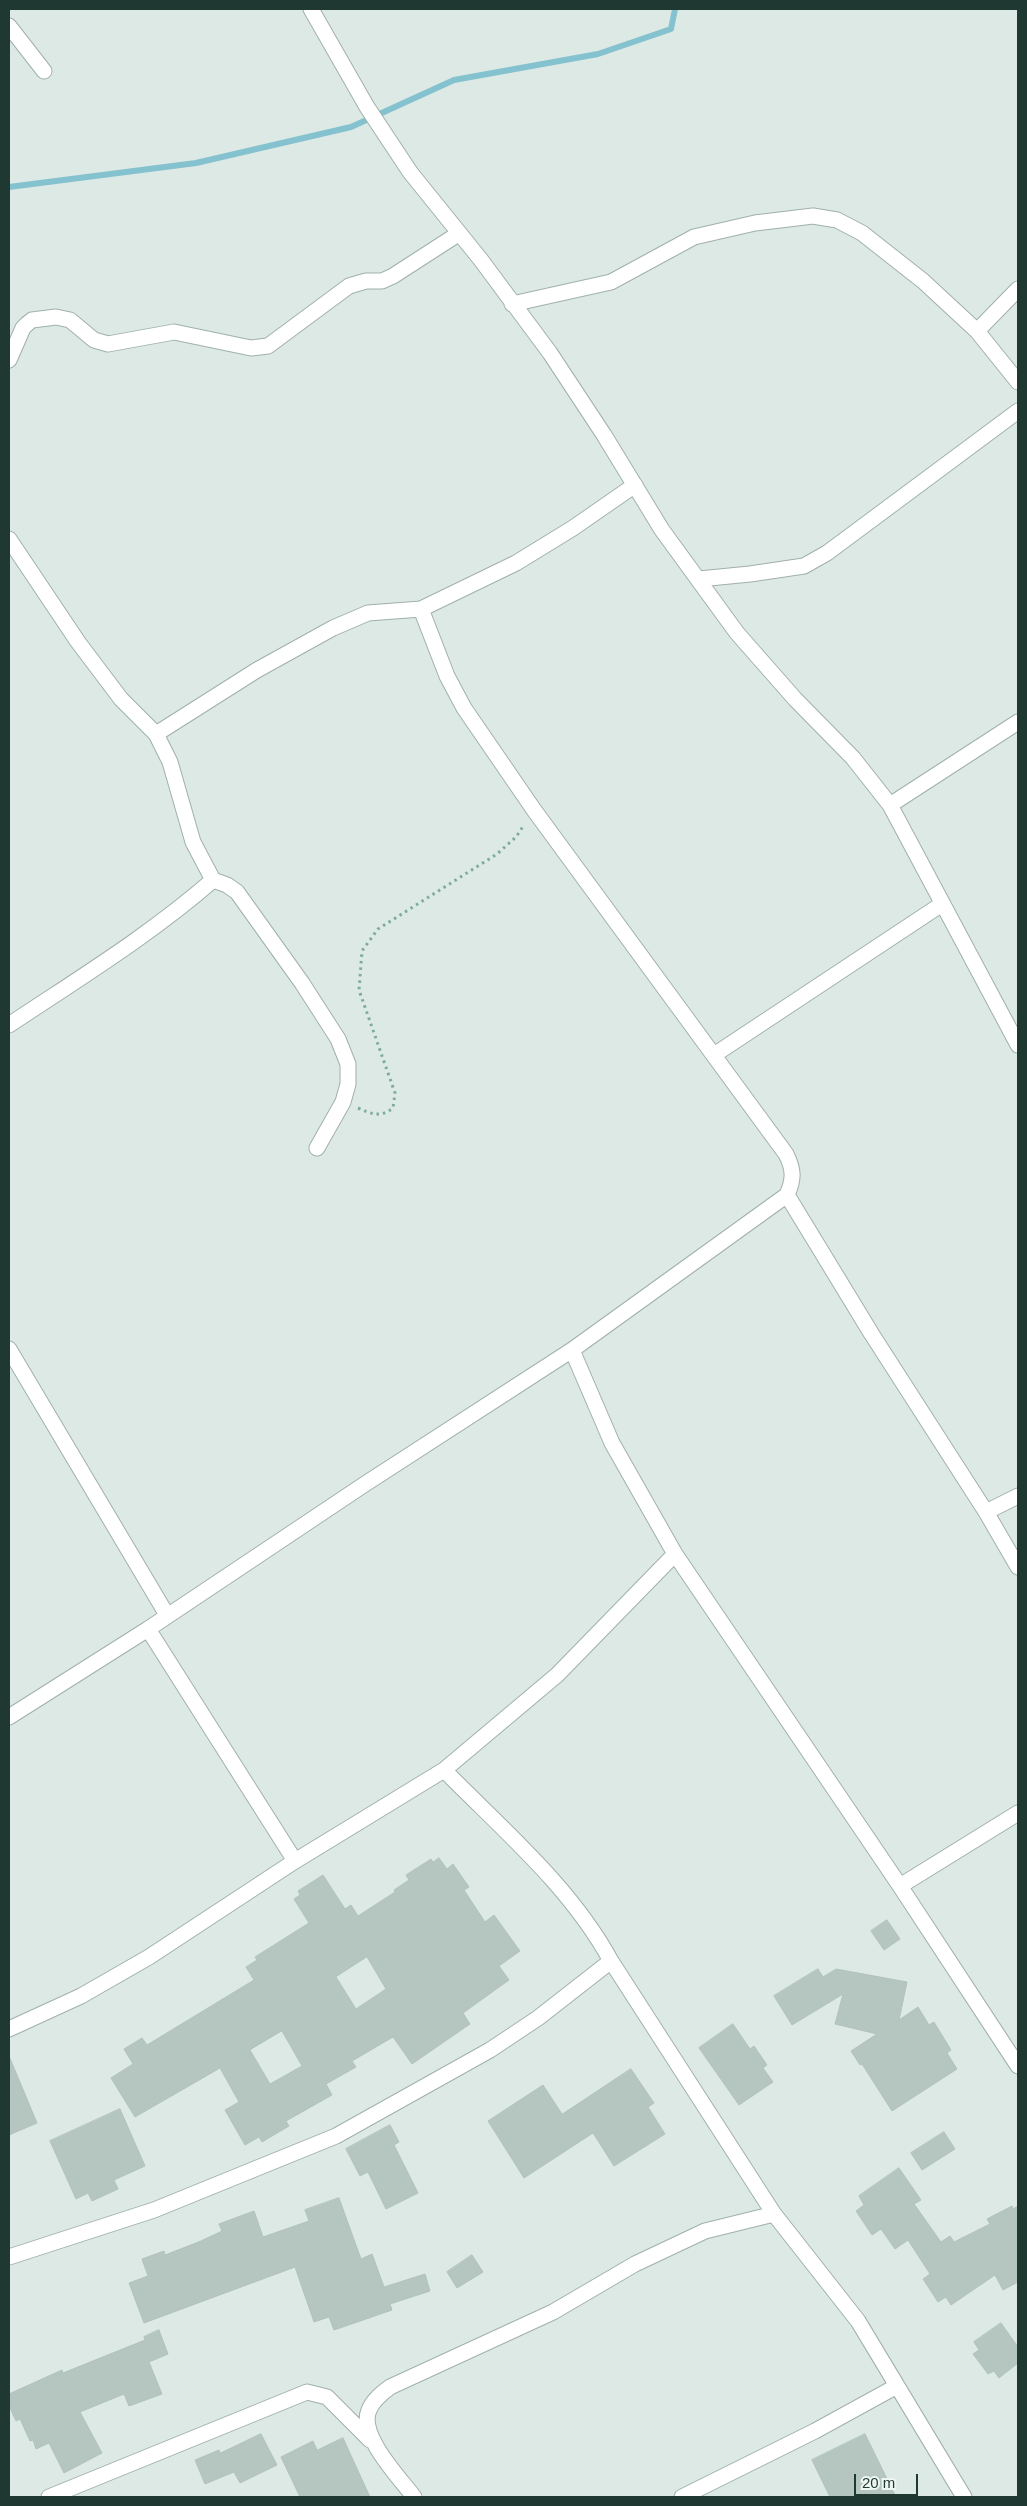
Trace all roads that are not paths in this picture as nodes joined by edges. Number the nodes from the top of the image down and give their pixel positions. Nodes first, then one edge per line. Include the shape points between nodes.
1 (311, 9) edge
2 (9, 26) edge
3 (44, 71) dead end
4 (458, 234) junction
5 (1018, 289) edge
6 (512, 304) junction
7 (976, 331) junction
8 (9, 360) edge
9 (1018, 382) edge
10 (1018, 411) edge
11 (635, 485) junction
12 (9, 539) edge
13 (699, 579) junction
14 (421, 609) junction
15 (1018, 722) edge
16 (156, 734) junction
17 (890, 805) junction
18 (213, 880) junction
19 (942, 904) junction
20 (9, 1025) edge
21 (1018, 1045) edge
22 (714, 1055) junction
23 (318, 1148) dead end
24 (788, 1195) junction
25 (9, 1349) edge
26 (572, 1350) junction
27 (15, 1373) edge
28 (1018, 1496) edge
29 (986, 1512) junction
30 (675, 1554) junction
31 (1018, 1568) edge
32 (167, 1615) junction
33 (148, 1629) junction
34 (9, 1717) edge
35 (444, 1770) junction
36 (1018, 1813) edge
37 (295, 1861) junction
38 (900, 1886) junction
39 (611, 1961) junction
40 (9, 2029) edge
41 (1018, 2066) edge
42 (774, 2214) junction
43 (9, 2257) edge
44 (897, 2386) junction
45 (375, 2445) junction
46 (49, 2497) edge
47 (414, 2497) edge
48 (682, 2497) edge
49 (964, 2497) edge

1 - 4 street via 367,107 410,172
2 - 3 street
4 - 6 street
4 - 8 street via 393,276 349,286 268,346 251,348 174,332 108,344 94,340 70,320 56,317 32,320 23,328
5 - 7 street
6 - 7 street via 611,282 694,237 755,223 813,216 837,220 862,233 923,281
6 - 11 street via 550,352
7 - 9 street
10 - 13 street via 827,553 804,566
11 - 13 street via 662,530
11 - 14 street via 516,563
12 - 16 street via 78,642 121,699
13 - 17 street via 737,633 794,699 853,758
14 - 16 street via 368,613 333,628 257,670
14 - 22 street via 447,676 464,708 534,810
15 - 17 street
16 - 18 street via 170,762 193,842
17 - 19 street
18 - 20 street via 110,958
18 - 23 street via 237,892 302,983 338,1039 348,1064 348,1084 343,1102
19 - 21 street
19 - 22 street
22 - 24 street via 786,1154 794,1180
24 - 26 street
24 - 29 street
25 - 27 street
26 - 30 street via 612,1443
26 - 32 street
27 - 32 street
28 - 29 street
29 - 31 street
30 - 35 street via 557,1675
30 - 38 street
32 - 33 street
33 - 34 street
33 - 37 street
35 - 37 street
35 - 39 street via 572,1900
36 - 38 street
37 - 40 street via 149,1958 81,1996
38 - 41 street
39 - 42 street
39 - 43 street via 538,2018 490,2050 336,2136 154,2210
42 - 44 street via 858,2321
42 - 45 street via 705,2231 635,2264 553,2312 390,2387 368,2410 367,2426
44 - 48 street
44 - 49 street
45 - 46 street via 327,2397 307,2392
45 - 47 street

